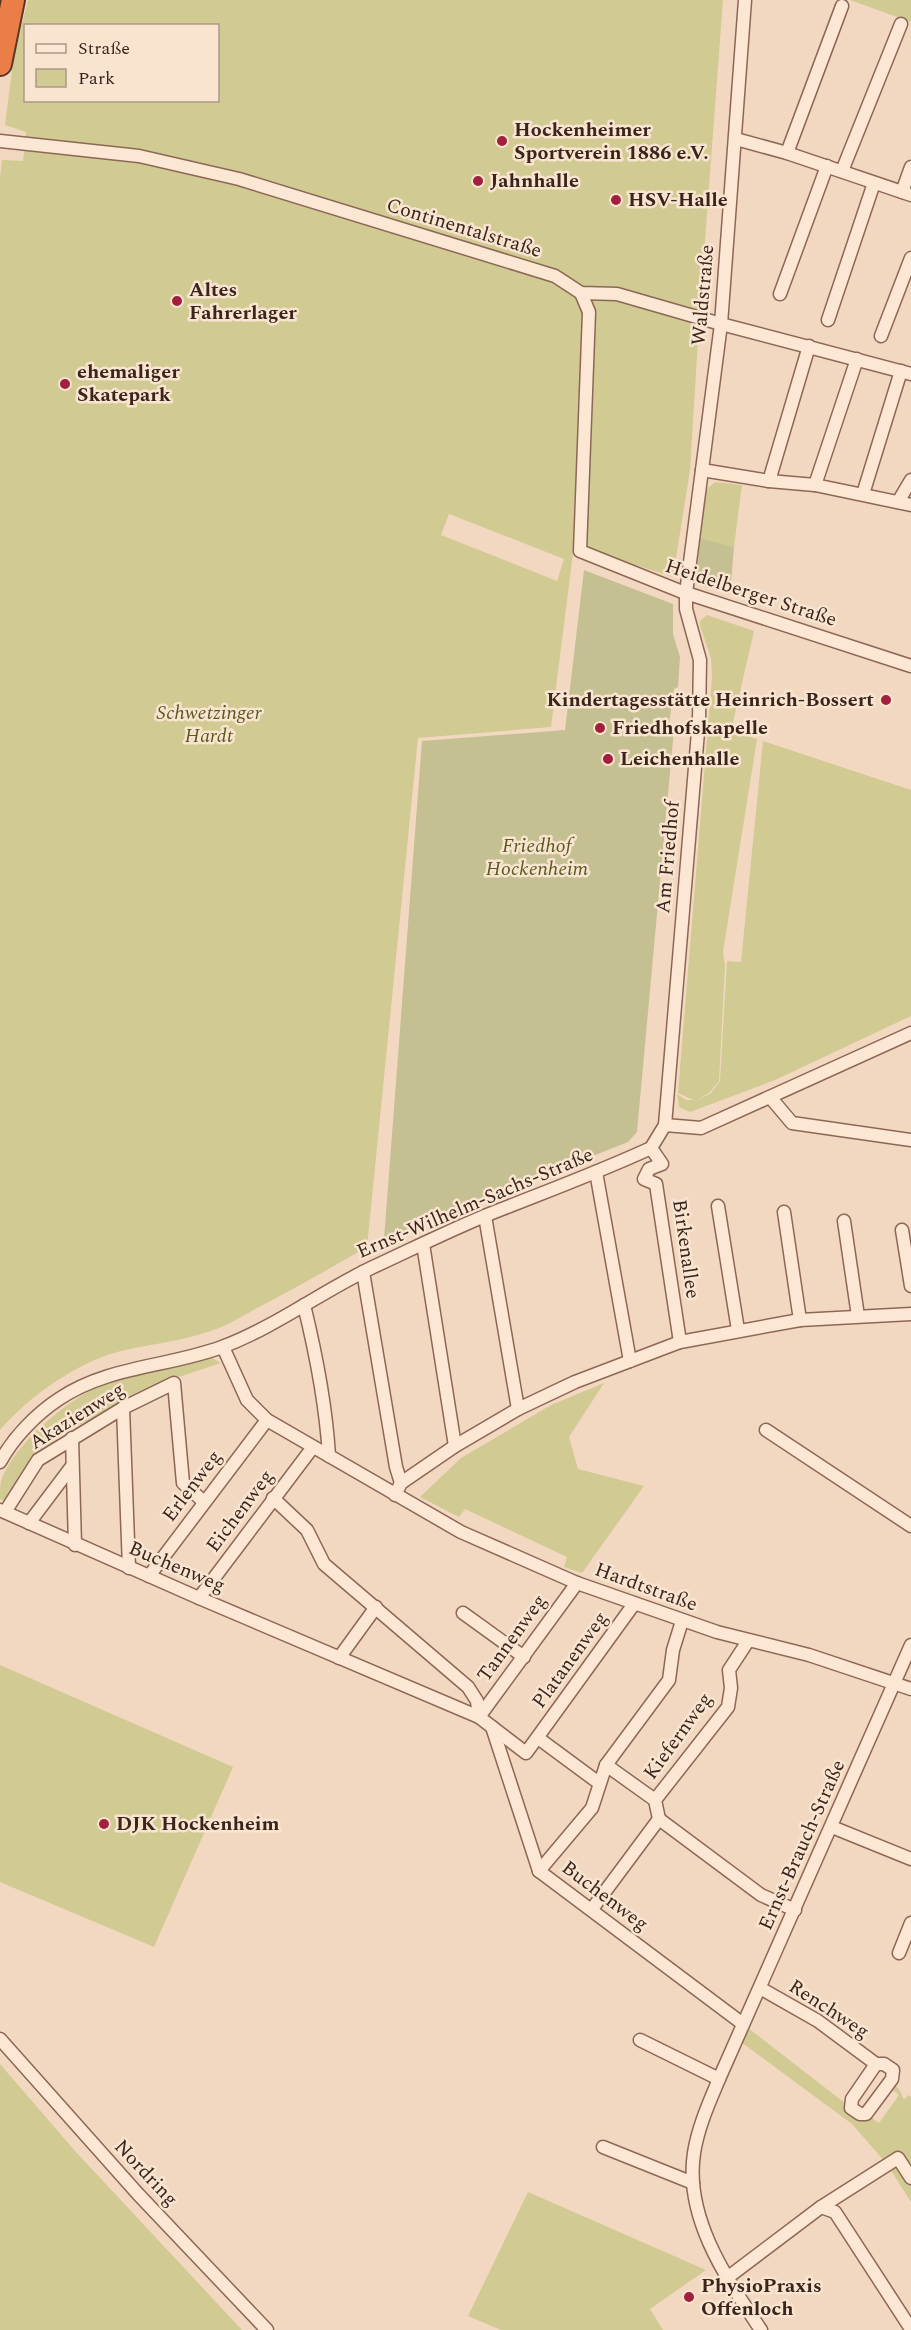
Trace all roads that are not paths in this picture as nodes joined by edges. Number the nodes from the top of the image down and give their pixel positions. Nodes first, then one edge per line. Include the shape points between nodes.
1 (13, 0) edge
2 (745, 0) edge
3 (842, 6) dead end
4 (902, 24) dead end
5 (0, 64) edge
6 (736, 139) junction
7 (0, 141) edge
8 (787, 153) junction
9 (827, 166) junction
10 (911, 167) edge
11 (842, 171) junction
12 (874, 183) junction
13 (906, 194) edge
14 (911, 258) edge
15 (581, 292) junction
16 (780, 294) dead end
17 (828, 321) dead end
18 (721, 324) junction
19 (881, 336) dead end
20 (809, 346) junction
21 (856, 359) junction
22 (906, 372) edge
23 (702, 470) junction
24 (911, 480) edge
25 (769, 481) junction
26 (815, 485) junction
27 (862, 494) junction
28 (898, 502) junction
29 (911, 505) edge
30 (686, 593) junction
31 (910, 663) edge
32 (911, 1033) edge
33 (770, 1096) junction
34 (665, 1125) junction
35 (911, 1140) edge
36 (651, 1148) junction
37 (596, 1172) junction
38 (718, 1206) dead end
39 (784, 1212) dead end
40 (485, 1216) junction
41 (844, 1221) dead end
42 (902, 1230) dead end
43 (423, 1244) junction
44 (363, 1272) junction
45 (911, 1286) edge
46 (304, 1305) junction
47 (911, 1314) edge
48 (858, 1316) junction
49 (800, 1320) junction
50 (738, 1330) junction
51 (680, 1342) junction
52 (223, 1347) junction
53 (630, 1361) junction
54 (123, 1408) junction
55 (518, 1409) junction
56 (267, 1420) junction
57 (766, 1430) dead end
58 (72, 1438) junction
59 (455, 1446) junction
60 (313, 1447) junction
61 (329, 1456) junction
62 (0, 1462) edge
63 (72, 1466) junction
64 (401, 1483) junction
65 (395, 1495) junction
66 (273, 1498) junction
67 (204, 1502) junction
68 (2, 1511) edge
69 (28, 1523) junction
70 (911, 1526) edge
71 (75, 1545) junction
72 (129, 1568) junction
73 (149, 1576) junction
74 (576, 1582) junction
75 (199, 1598) junction
76 (634, 1604) junction
77 (376, 1607) junction
78 (463, 1613) dead end
79 (682, 1621) junction
80 (747, 1641) junction
81 (911, 1646) edge
82 (524, 1657) junction
83 (339, 1658) junction
84 (896, 1683) junction
85 (911, 1689) edge
86 (479, 1717) junction
87 (492, 1727) junction
88 (538, 1738) junction
89 (606, 1765) junction
90 (598, 1783) junction
91 (655, 1800) junction
92 (659, 1818) junction
93 (832, 1827) junction
94 (911, 1860) edge
95 (539, 1871) junction
96 (592, 1909) junction
97 (795, 1910) junction
98 (911, 1923) edge
99 (899, 1953) dead end
100 (760, 1988) junction
101 (743, 2024) junction
102 (0, 2039) edge
103 (640, 2040) dead end
104 (876, 2064) dead end
105 (718, 2079) junction
106 (603, 2147) dead end
107 (911, 2178) edge
108 (693, 2183) junction
109 (821, 2207) junction
110 (727, 2278) junction
111 (911, 2329) edge
112 (267, 2330) edge
113 (761, 2330) edge

1 - 5 highway
2 - 6 street, Waldstraße
3 - 8 street
4 - 11 street
6 - 8 street
6 - 18 street, Waldstraße
7 - 15 street, Continentalstraße via 139,156 239,179 555,276
8 - 9 street
9 - 11 street
9 - 16 street
10 - 13 street
11 - 12 street
12 - 13 street
12 - 17 street
14 - 19 street
15 - 18 street, Continentalstraße via 617,294
15 - 30 street, Heidelberger Straße via 589,312 580,551
18 - 20 street, Continentalstraße
18 - 23 street, Waldstraße
20 - 21 street, Continentalstraße
20 - 25 street
21 - 22 street, Continentalstraße
21 - 26 street
22 - 27 street
23 - 25 street
23 - 30 street, Waldstraße
24 - 28 street
25 - 26 street
26 - 27 street
27 - 28 street
28 - 29 street
30 - 31 street, Heidelberger Straße
30 - 34 street, Am Friedhof via 686,609 700,660 699,720
32 - 33 street
33 - 34 street via 701,1128
33 - 35 street via 792,1123
34 - 36 street
36 - 37 street, Ernst-Wilhelm-Sachs-Straße
36 - 51 street, Birkenallee via 662,1164 649,1169 644,1179 656,1184
37 - 40 street, Ernst-Wilhelm-Sachs-Straße
37 - 53 street
38 - 50 street, Birkenallee
39 - 49 street
40 - 43 street, Ernst-Wilhelm-Sachs-Straße
40 - 55 street
41 - 48 street
42 - 45 street
43 - 44 street, Ernst-Wilhelm-Sachs-Straße
43 - 59 street
44 - 46 street, Ernst-Wilhelm-Sachs-Straße
44 - 64 street
46 - 52 street, Ernst-Wilhelm-Sachs-Straße
46 - 61 street
47 - 48 street
48 - 49 street
49 - 50 street
50 - 51 street
51 - 53 street
52 - 56 street via 247,1400
52 - 62 street, Ernst-Wilhelm-Sachs-Straße via 105,1376 58,1399 20,1434
53 - 55 street
54 - 58 street, Akazienweg
54 - 67 street, Akazienweg via 174,1383 183,1483
54 - 72 street
55 - 59 street
56 - 60 street
56 - 67 street, Erlenweg
57 - 70 street
58 - 63 street
58 - 68 street, Akazienweg via 38,1460
59 - 64 street
60 - 61 street
60 - 66 street, Eichenweg
61 - 65 street
63 - 69 street
63 - 71 street
64 - 65 street
65 - 74 street, Hardtstraße via 461,1532
66 - 75 street, Eichenweg
66 - 77 street via 307,1530 324,1564
67 - 73 street, Erlenweg
68 - 69 street, Buchenweg
69 - 71 street, Buchenweg
71 - 72 street, Buchenweg
72 - 73 street, Buchenweg
73 - 75 street, Buchenweg
74 - 76 street, Hardtstraße
74 - 82 street, Tannenweg
75 - 83 street, Buchenweg
76 - 79 street, Hardtstraße
76 - 88 street, Platanenweg
77 - 83 street
77 - 86 street via 468,1687 477,1701
78 - 82 street
79 - 80 street, Hardtstraße
79 - 89 street via 669,1680
80 - 84 street, Hardtstraße via 809,1655
80 - 91 street, Kiefernweg via 729,1670 728,1707
81 - 84 street, Ernst-Brauch-Straße
82 - 86 street, Tannenweg
83 - 86 street, Buchenweg
84 - 85 street, Hardtstraße
84 - 93 street, Ernst-Brauch-Straße
86 - 87 street, Buchenweg
87 - 88 street, Buchenweg via 526,1753
87 - 95 street
88 - 90 street
89 - 90 street
89 - 91 street
90 - 95 street via 592,1808
91 - 92 street, Kiefernweg
92 - 96 street
92 - 97 street via 761,1895
93 - 94 street
93 - 97 street, Ernst-Brauch-Straße
95 - 96 street, Buchenweg
96 - 101 street, Buchenweg
97 - 100 street, Ernst-Brauch-Straße
98 - 99 street
100 - 101 street, Ernst-Brauch-Straße
100 - 104 street, Renchweg via 818,2020
101 - 105 street, Ernst-Brauch-Straße
102 - 112 street, Nordring via 130,2186
103 - 105 street
105 - 108 street, Ernst-Brauch-Straße via 696,2145
106 - 108 street
107 - 109 street via 898,2157
108 - 110 street, Ernst-Brauch-Straße via 706,2235
109 - 110 street
109 - 111 street via 835,2212
110 - 113 street, Ernst-Brauch-Straße

